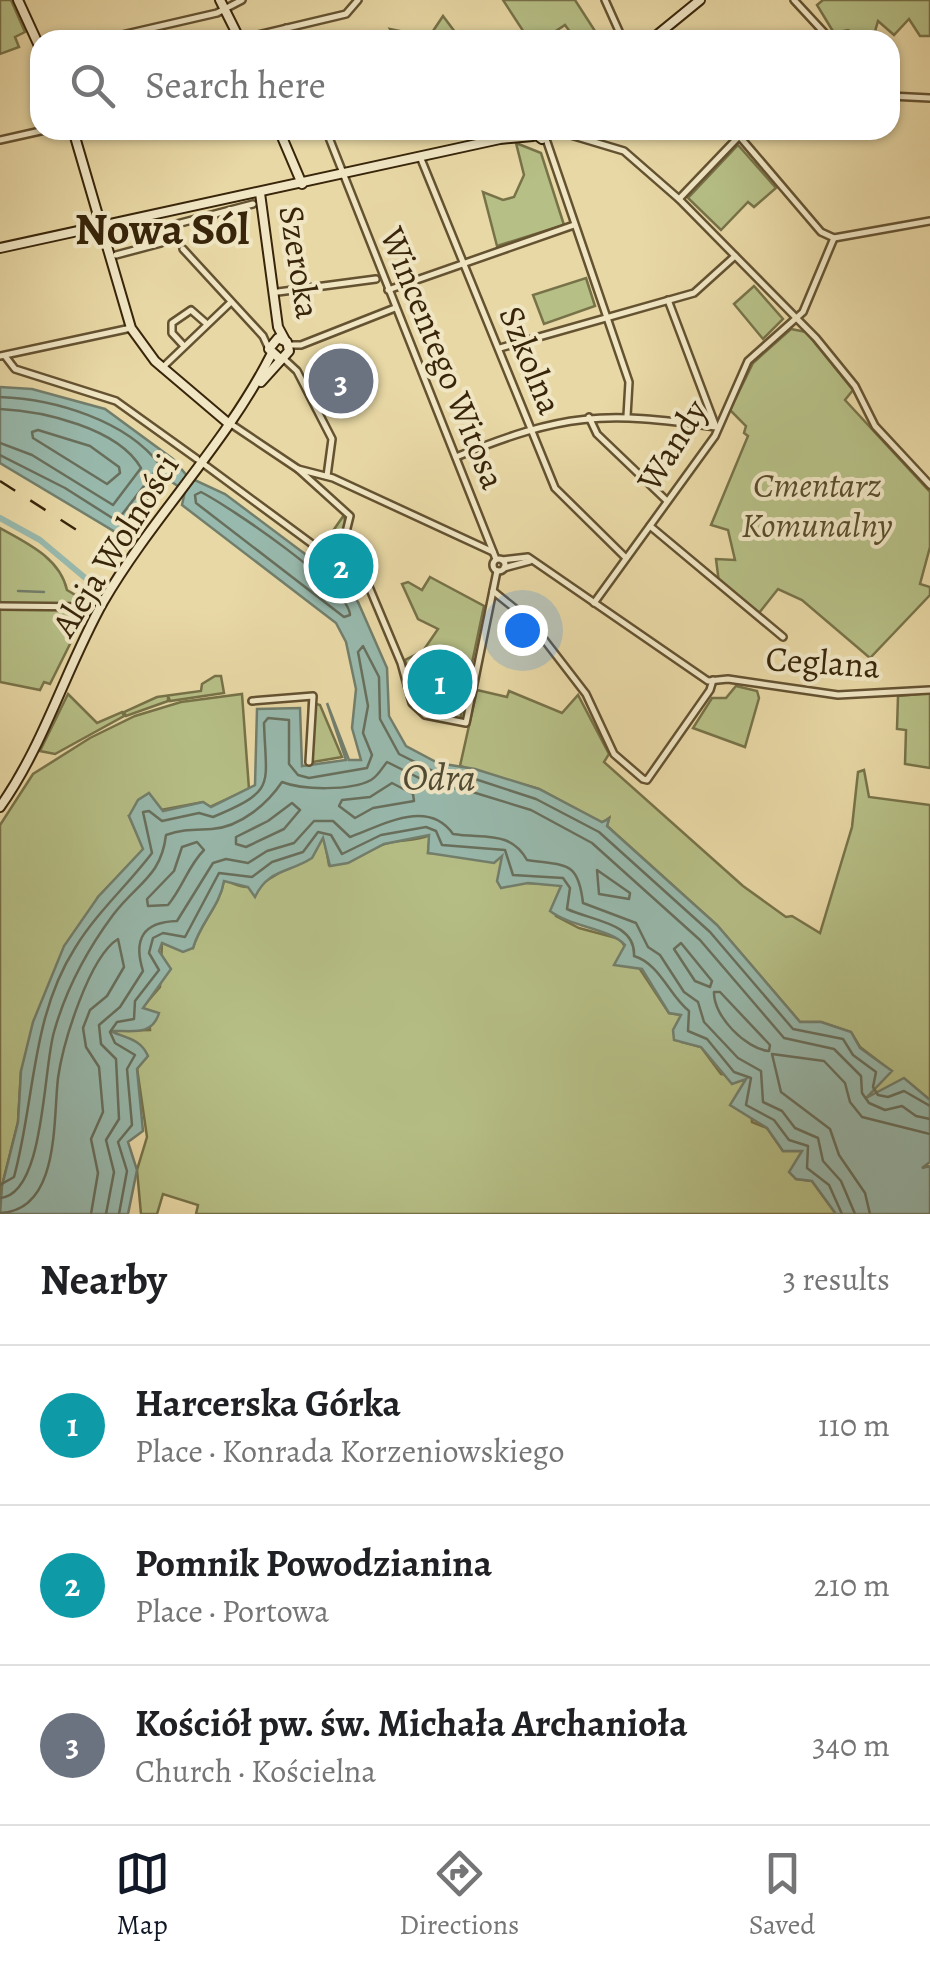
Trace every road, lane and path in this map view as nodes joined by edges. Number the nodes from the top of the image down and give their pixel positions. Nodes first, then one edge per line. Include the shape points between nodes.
1 (18, 0) edge
2 (242, 0) edge
3 (358, 0) edge
4 (605, 0) edge
5 (794, 0) edge
6 (697, 1) edge
7 (223, 4) edge
8 (286, 28) joint
9 (32, 30) edge
10 (134, 30) edge
11 (235, 30) edge
12 (278, 30) edge
13 (618, 30) edge
14 (669, 30) edge
15 (822, 30) edge
16 (900, 96) edge
17 (930, 98) edge
18 (30, 133) edge
19 (0, 140) edge
20 (76, 140) edge
21 (283, 140) edge
22 (330, 140) edge
23 (492, 140) edge
24 (546, 140) edge
25 (592, 140) edge
26 (730, 140) edge
27 (742, 140) edge
28 (420, 159) junction
29 (343, 176) junction
30 (302, 184) junction
31 (260, 193) junction
32 (679, 199) junction
33 (254, 204) dead end
34 (930, 221) edge
35 (575, 225) junction
36 (101, 227) junction
37 (834, 238) junction
38 (0, 248) edge
39 (183, 249) dead end
40 (116, 255) dead end
41 (735, 256) junction
42 (462, 260) junction
43 (376, 279) dead end
44 (388, 290) junction
45 (278, 292) dead end
46 (668, 300) junction
47 (231, 302) junction
48 (395, 308) junction
49 (607, 318) junction
50 (796, 319) junction
51 (206, 324) junction
52 (131, 328) junction
53 (263, 336) junction
54 (283, 341) junction
55 (184, 346) junction
56 (499, 348) junction
57 (276, 355) junction
58 (3, 356) edge
59 (162, 368) junction
60 (589, 416) junction
61 (627, 416) junction
62 (228, 423) junction
63 (531, 427) junction
64 (716, 428) junction
65 (456, 458) junction
66 (298, 469) junction
67 (328, 476) junction
68 (930, 485) edge
69 (668, 502) junction
70 (650, 526) junction
71 (493, 552) junction
72 (626, 558) junction
73 (499, 560) junction
74 (358, 561) junction
75 (532, 562) junction
76 (501, 570) junction
77 (493, 592) junction
78 (593, 603) junction
79 (2, 606) edge
80 (93, 607) dead end
81 (784, 638) dead end
82 (713, 680) junction
83 (930, 690) edge
84 (252, 700) dead end
85 (310, 762) dead end
86 (0, 808) edge

1 - 9 street
2 - 7 street
3 - 8 street via 346,14
4 - 13 street
5 - 15 street
6 - 14 street
7 - 10 street
7 - 11 street
8 - 12 street
16 - 17 street
18 - 19 street
20 - 36 street
21 - 30 street
22 - 29 street, Wincentego Witosa
23 - 28 street
24 - 35 street
25 - 32 street via 614,146
26 - 32 street
27 - 37 street via 821,232
28 - 29 street
28 - 42 street, Szkolna
29 - 30 street
29 - 44 street, Wincentego Witosa
30 - 31 street
31 - 36 street
31 - 54 street, Szeroka
32 - 41 street
33 - 40 street via 172,225 161,243
34 - 37 street
35 - 42 street
35 - 49 street
36 - 38 street
36 - 52 street
37 - 50 street
39 - 47 street
41 - 46 street via 698,291
41 - 50 street
42 - 44 street
42 - 56 street, Szkolna
43 - 45 street
44 - 48 street, Wincentego Witosa
46 - 49 street
46 - 64 street
47 - 51 street
47 - 53 street
48 - 54 street via 302,345
48 - 65 street, Wincentego Witosa
49 - 56 street
49 - 61 street via 630,385
50 - 64 street, Wandy via 748,361
50 - 68 street via 855,386 875,426
51 - 55 street
51 - 55 street via 191,310 172,323
52 - 58 street
52 - 59 street
53 - 54 street
53 - 57 street
54 - 57 street
54 - 57 street
55 - 59 street
56 - 63 street, Szkolna
57 - 62 street, Aleja Wolności
57 - 67 street via 297,370 332,439
58 - 74 street via 14,368 116,401 327,555
59 - 62 street
60 - 61 street
60 - 63 street
60 - 69 street via 593,429
61 - 64 street
62 - 66 street
62 - 86 street, Aleja Wolności via 104,602
63 - 65 street
63 - 72 street, Szkolna via 555,488
64 - 69 street, Wandy
65 - 71 street, Wincentego Witosa
66 - 67 street
66 - 74 street via 350,516 346,532
67 - 71 street
69 - 70 street, Wandy
70 - 72 street, Wandy
70 - 81 street
71 - 73 street, Wincentego Witosa
72 - 78 street, Wandy
73 - 75 street via 524,556
73 - 76 street
73 - 76 street via 492,566
74 - 77 street via 416,710 438,720 466,723
75 - 76 street
75 - 78 street
76 - 77 street
77 - 82 street via 522,613 586,694 614,754 647,780
78 - 82 street
79 - 80 street
82 - 83 street, Ceglana via 838,695
84 - 85 street via 313,696

